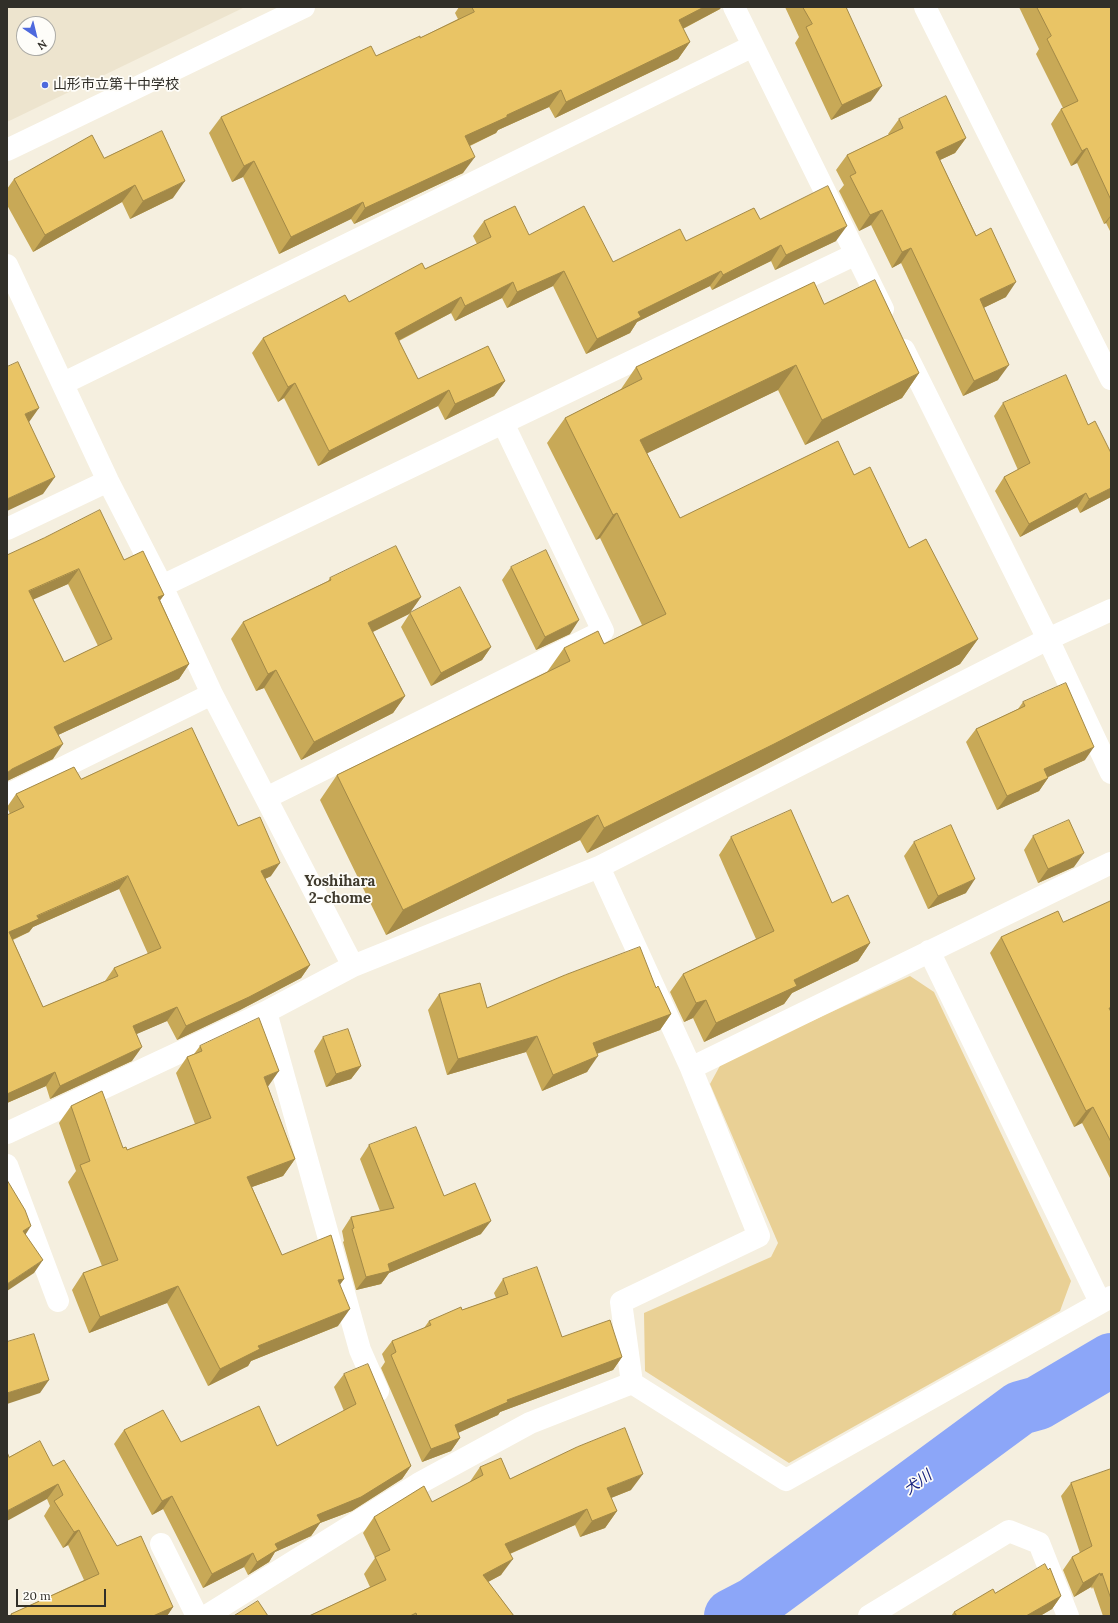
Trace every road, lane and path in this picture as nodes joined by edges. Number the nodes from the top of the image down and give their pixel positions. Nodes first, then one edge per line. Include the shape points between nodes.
1 (304, 7) edge
2 (734, 7) edge
3 (925, 7) edge
4 (753, 46) junction
5 (7, 150) edge
6 (856, 254) junction
7 (7, 264) edge
8 (1111, 379) edge
9 (64, 383) junction
10 (503, 423) junction
11 (108, 481) junction
12 (7, 529) edge
13 (162, 586) junction
14 (1111, 610) edge
15 (1048, 639) junction
16 (212, 694) junction
17 (1111, 773) edge
18 (7, 796) edge
19 (266, 798) junction
20 (1111, 863) edge
21 (598, 867) junction
22 (929, 951) junction
23 (353, 966) junction
24 (266, 1012) junction
25 (691, 1068) junction
26 (7, 1133) edge
27 (7, 1165) edge
28 (1106, 1299) edge
29 (58, 1301) dead end
30 (632, 1383) junction
31 (384, 1406) edge
32 (409, 1463) edge
33 (418, 1484) junction
34 (161, 1544) dead end
35 (197, 1616) edge
36 (206, 1616) edge
37 (868, 1616) edge
38 (1068, 1616) edge

1 - 5 street
2 - 4 street
3 - 8 street
4 - 6 street
4 - 9 street
6 - 10 street
6 - 15 street
7 - 9 street
9 - 11 street
10 - 13 street
10 - 19 street via 603,631
11 - 12 street
11 - 13 street
13 - 16 street
14 - 15 street
15 - 17 street
15 - 21 street
16 - 18 street
16 - 19 street
19 - 23 street
20 - 22 street
21 - 23 street
21 - 25 street
22 - 25 street
22 - 28 street
23 - 24 street
24 - 26 street
24 - 31 street via 360,1350
25 - 30 street via 759,1236 621,1302
27 - 29 street
28 - 30 street via 786,1480
30 - 33 street via 530,1423
32 - 33 street
33 - 36 street
34 - 35 street
37 - 38 street via 1009,1531 1039,1543

